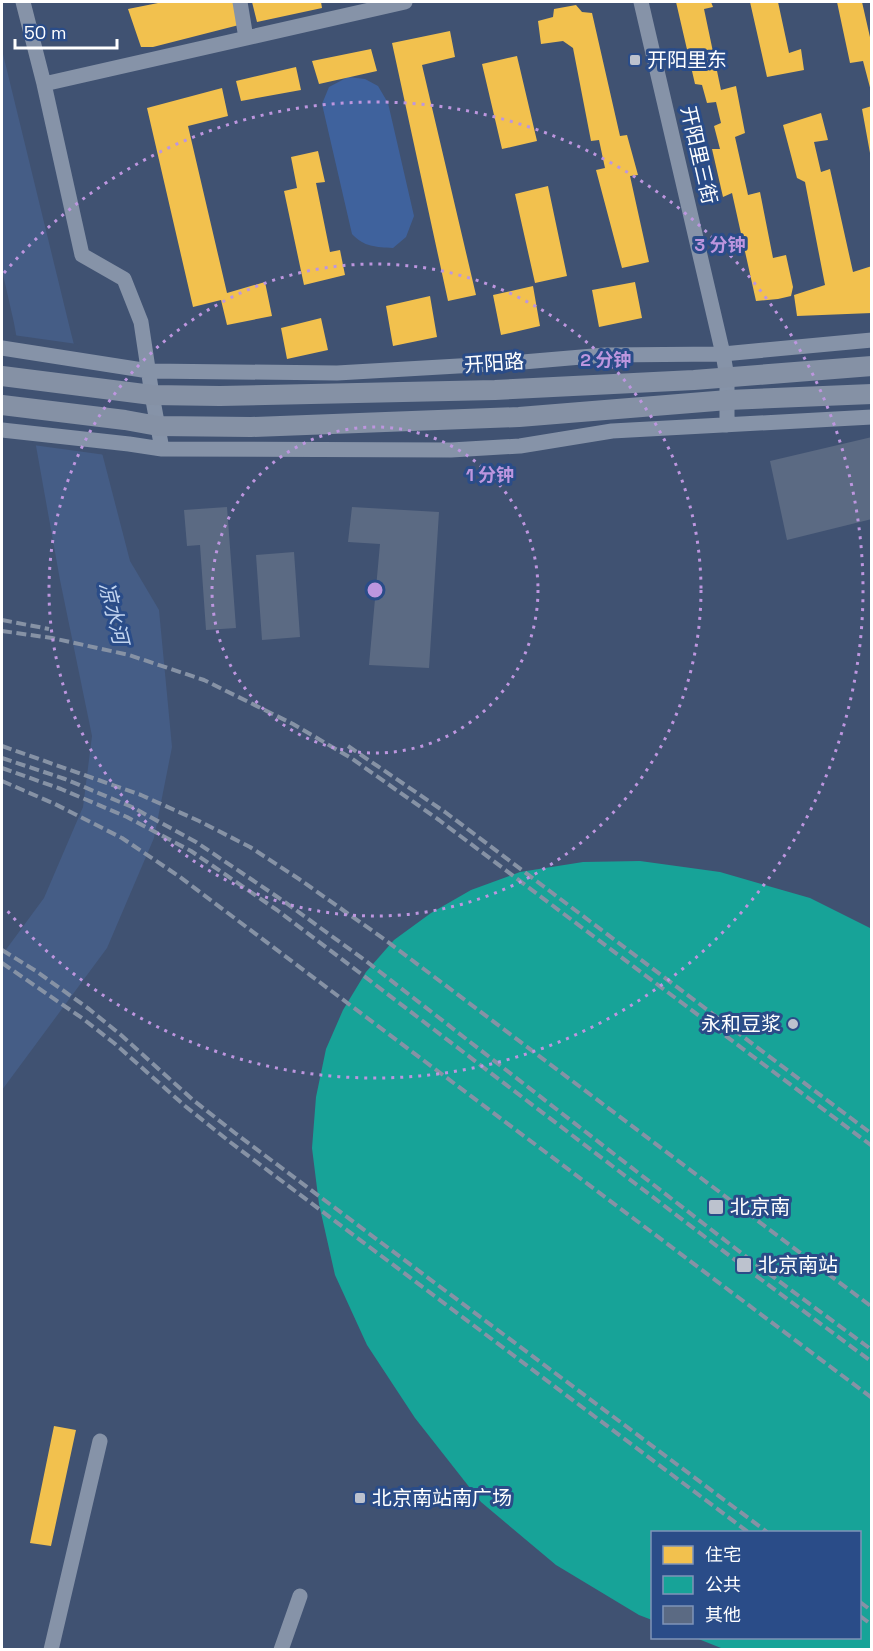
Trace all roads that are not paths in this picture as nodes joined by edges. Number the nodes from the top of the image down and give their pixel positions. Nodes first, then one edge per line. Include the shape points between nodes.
1 (23, 2) edge
2 (240, 2) edge
3 (405, 2) edge
4 (641, 2) edge
5 (379, 4) edge
6 (246, 38) junction
7 (44, 84) junction
8 (872, 340) edge
9 (2, 348) edge
10 (723, 354) junction
11 (872, 366) edge
12 (149, 371) junction
13 (2, 376) edge
14 (727, 377) junction
15 (872, 394) edge
16 (152, 395) junction
17 (728, 400) junction
18 (2, 405) edge
19 (872, 417) edge
20 (727, 424) junction
21 (158, 426) junction
22 (2, 430) edge
23 (162, 449) junction
24 (100, 1441) dead end
25 (300, 1596) dead end
26 (51, 1650) edge
27 (281, 1650) edge

1 - 7 street
2 - 6 street
3 - 5 street
4 - 10 street, 开阳里三街
5 - 6 street
6 - 7 street
7 - 12 street via 82,255 124,279 141,322
8 - 10 street, 开阳路
9 - 12 street, 开阳路
10 - 12 street, 开阳路 via 605,355 337,373
10 - 14 street, 开阳里三街
11 - 14 main road, 开阳路
12 - 16 street
13 - 16 main road, 开阳路
14 - 16 main road, 开阳路 via 495,390
14 - 17 street, 开阳里三街
15 - 17 main road
16 - 21 street
17 - 20 street, 开阳里三街
17 - 21 main road via 519,417 284,426
18 - 21 main road
19 - 20 street
20 - 23 street via 612,431 520,446 451,450
21 - 23 street
22 - 23 street
24 - 26 street
25 - 27 street

